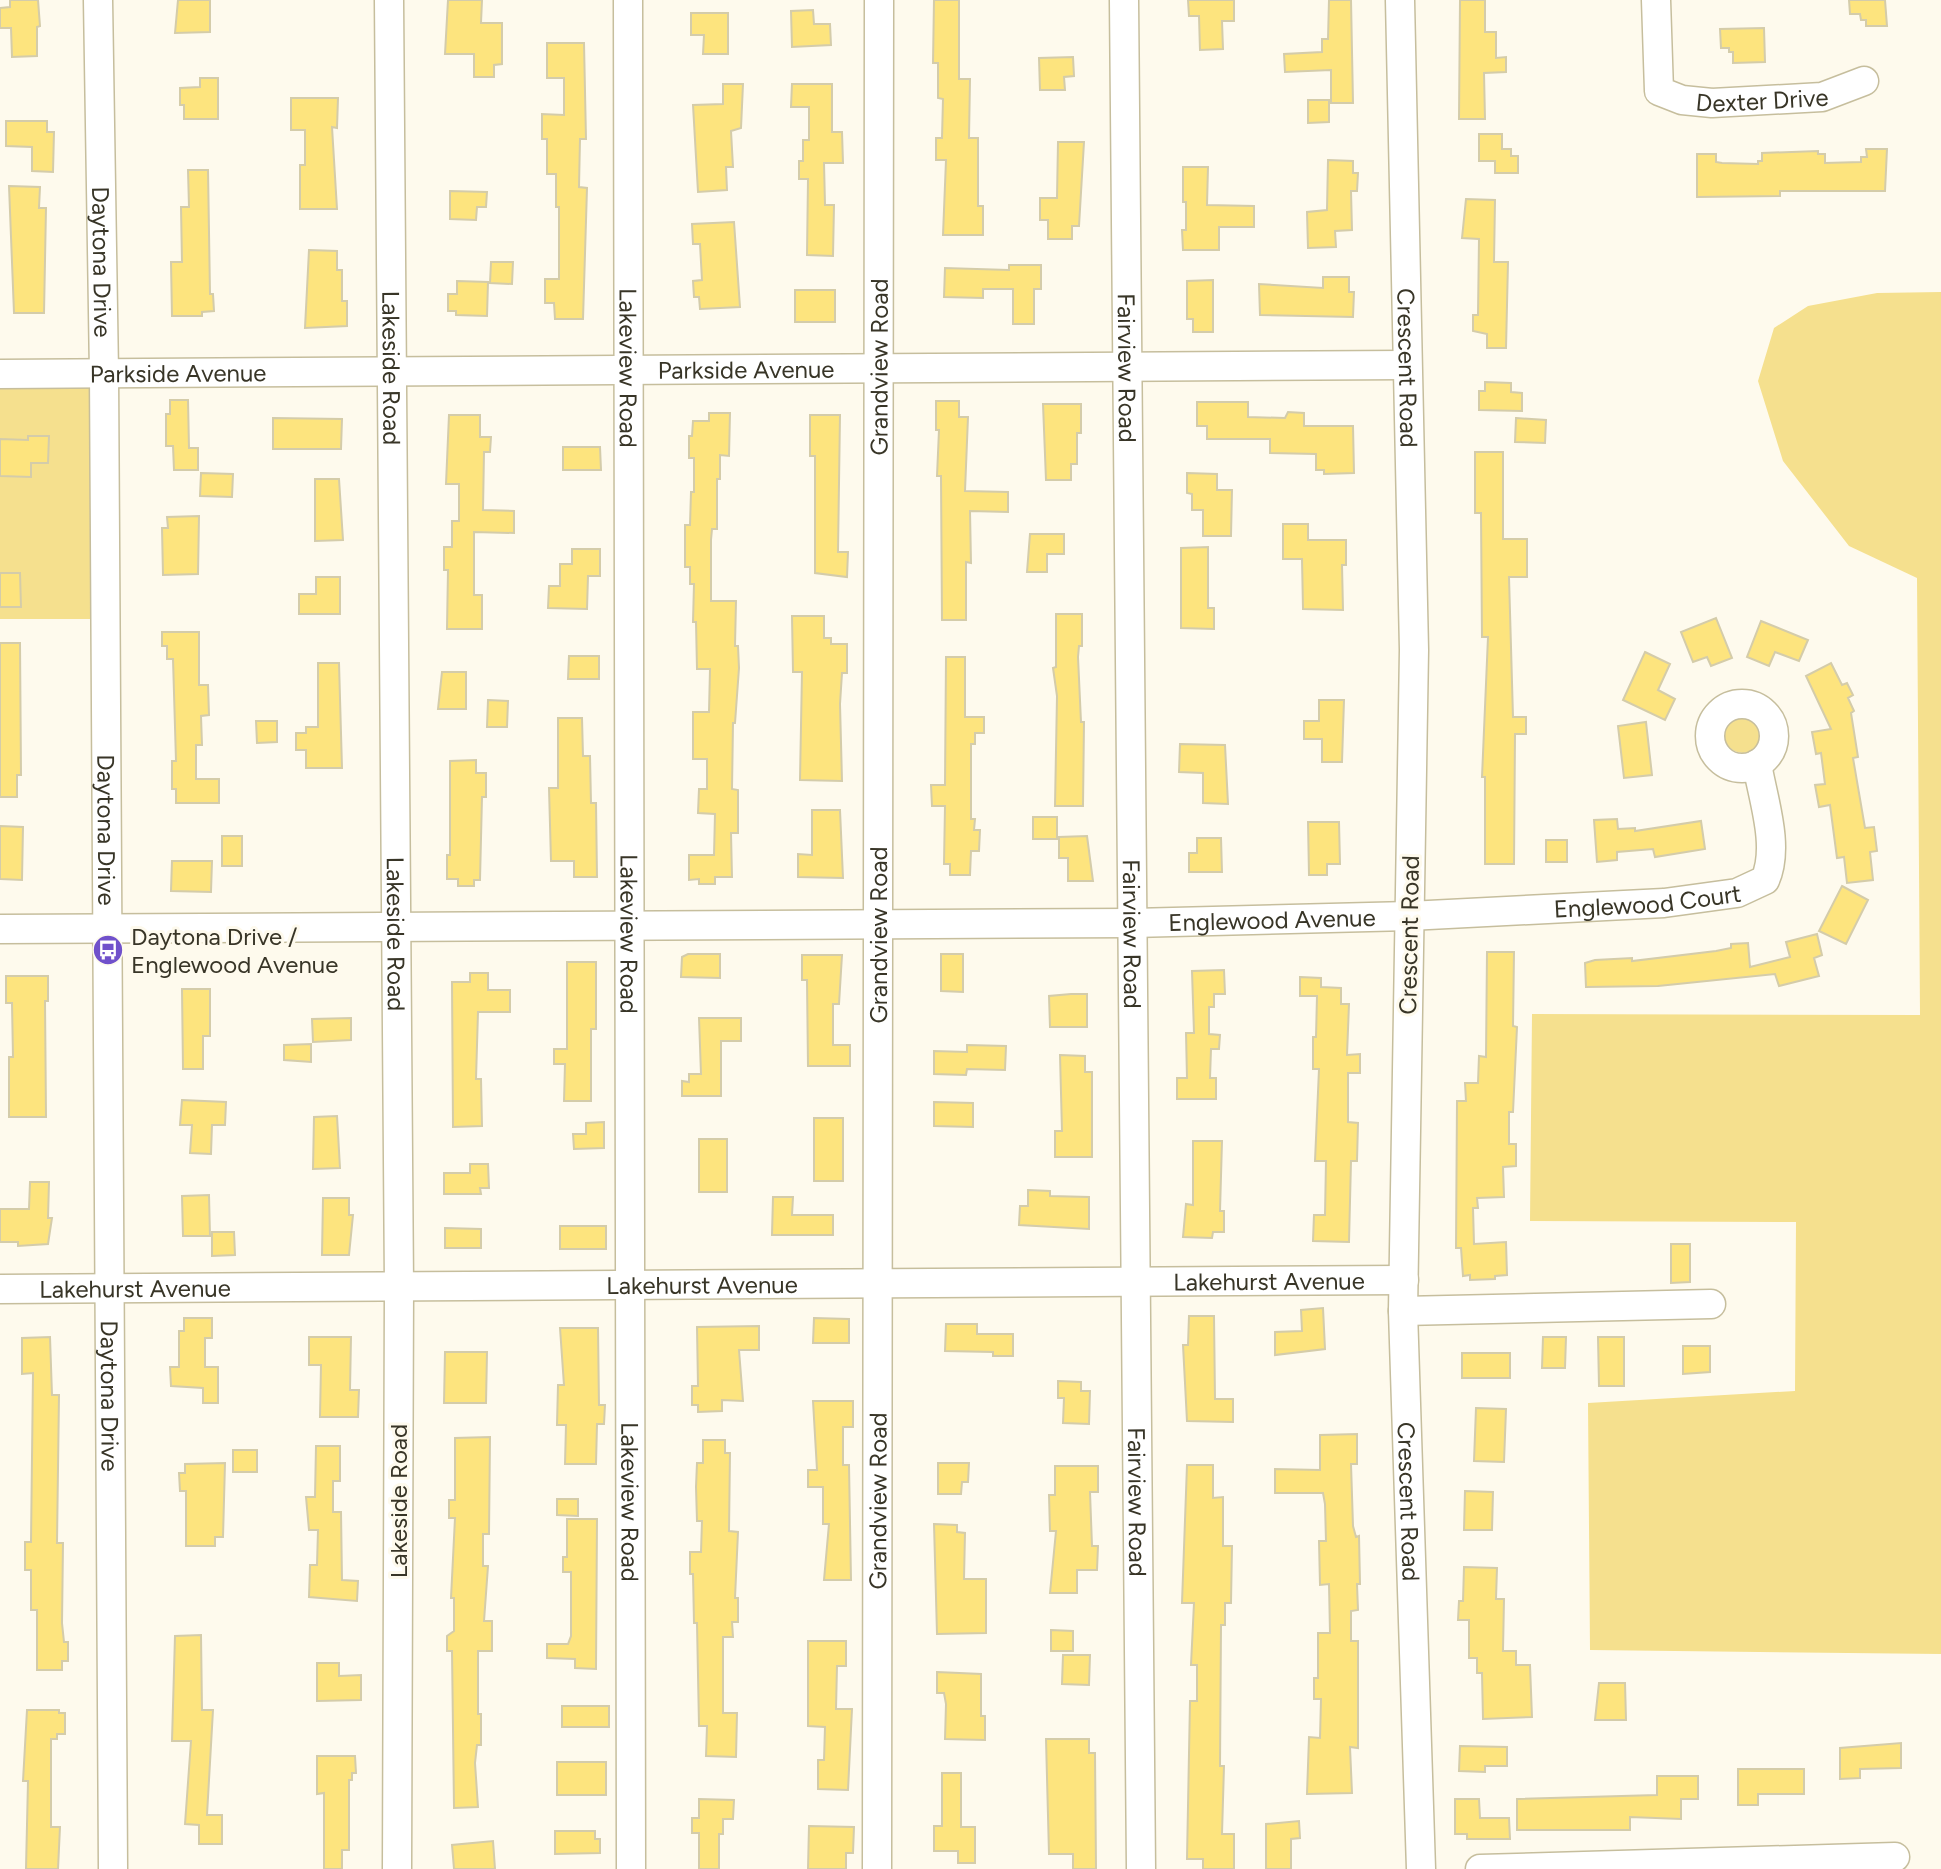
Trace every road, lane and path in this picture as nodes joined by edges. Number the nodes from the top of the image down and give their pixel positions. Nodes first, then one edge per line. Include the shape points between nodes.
1 (97, 0) edge
2 (389, 0) edge
3 (628, 0) edge
4 (879, 0) edge
5 (1124, 0) edge
6 (1401, 0) edge
7 (1656, 0) edge
8 (1864, 81) dead end
9 (1406, 365) junction
10 (1127, 367) junction
11 (630, 369) junction
12 (878, 369) junction
13 (392, 372) junction
14 (104, 373) junction
15 (0, 374) edge
16 (1757, 764) dead end
17 (1409, 916) junction
18 (1133, 923) junction
19 (879, 925) junction
20 (396, 928) junction
21 (630, 928) junction
22 (0, 929) edge
23 (108, 929) junction
24 (1404, 1280) junction
25 (1136, 1282) junction
26 (630, 1284) junction
27 (879, 1284) junction
28 (399, 1286) junction
29 (111, 1288) junction
30 (0, 1289) edge
31 (1711, 1304) dead end
32 (1403, 1311) junction
33 (1895, 1857) dead end
34 (1782, 1866) edge
35 (113, 1869) edge
36 (397, 1869) edge
37 (631, 1869) edge
38 (877, 1869) edge
39 (1141, 1869) edge
40 (1421, 1869) edge
41 (1479, 1869) edge

1 - 14 street, Daytona Drive
2 - 13 street, Lakeside Road
3 - 11 street, Lakeview Road
4 - 12 street, Grandview Road
5 - 10 street, Fairview Road
6 - 9 street, Crescent Road
7 - 8 street, Dexter Drive via 1659,91 1682,100 1712,103 1822,97
9 - 10 street, Parkside Avenue
9 - 17 street, Crescent Road via 1413,650
10 - 12 street, Parkside Avenue
10 - 18 street, Fairview Road
11 - 12 street, Parkside Avenue
11 - 13 street, Parkside Avenue
11 - 21 street, Lakeview Road
12 - 19 street, Grandview Road
13 - 14 street, Parkside Avenue
13 - 20 street, Lakeside Road
14 - 15 street, Parkside Avenue
14 - 23 street, Daytona Drive
16 - 17 street, Englewood Court via 1771,868 1755,887 1664,903
17 - 18 street, Englewood Avenue
17 - 24 street, Crescent Road
18 - 19 street, Englewood Avenue
18 - 25 street, Fairview Road
19 - 21 street, Englewood Avenue
19 - 27 street, Grandview Road
20 - 21 street, Englewood Avenue
20 - 23 street, Englewood Avenue
20 - 28 street, Lakeside Road
21 - 26 street, Lakeview Road
22 - 23 street, Englewood Avenue
23 - 29 street, Daytona Drive
24 - 25 street, Lakehurst Avenue
24 - 32 street, Crescent Road
25 - 27 street, Lakehurst Avenue
25 - 39 street, Fairview Road
26 - 27 street, Lakehurst Avenue
26 - 28 street, Lakehurst Avenue
26 - 37 street, Lakeview Road
27 - 38 street, Grandview Road
28 - 29 street, Lakehurst Avenue
28 - 36 street, Lakeside Road
29 - 30 street, Lakehurst Avenue
29 - 35 street, Daytona Drive
31 - 32 street
32 - 40 street, Crescent Road
33 - 34 street
34 - 41 street

